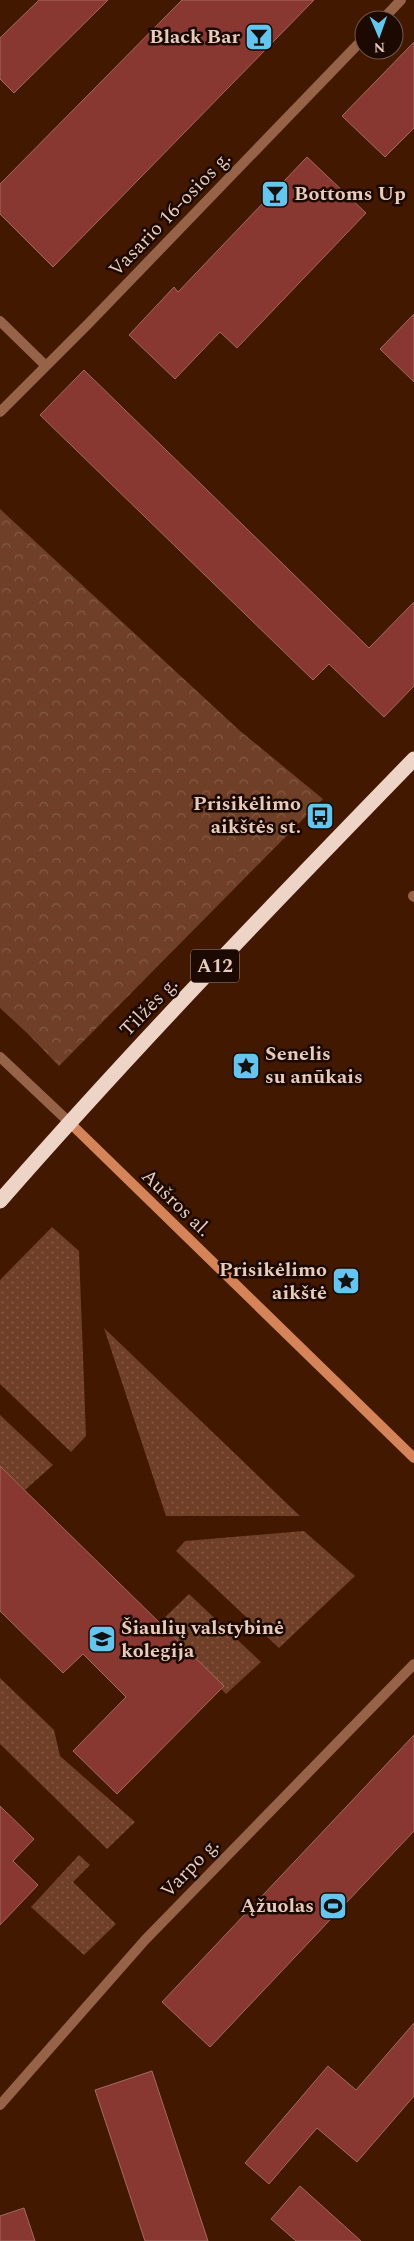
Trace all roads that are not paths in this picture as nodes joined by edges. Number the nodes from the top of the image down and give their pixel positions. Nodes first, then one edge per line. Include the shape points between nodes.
1 (401, 0) edge
2 (392, 10) edge
3 (354, 48) edge
4 (0, 321) edge
5 (45, 366) junction
6 (0, 412) edge
7 (414, 759) edge
8 (0, 1057) edge
9 (69, 1122) junction
10 (0, 1201) edge
11 (414, 1458) edge
12 (414, 1664) edge
13 (0, 2105) edge

1 - 2 street
3 - 5 street, Vasario 16-osios g.
4 - 5 street
5 - 6 street, Vasario 16-osios g.
7 - 9 highway, Tilžės g. / A12
8 - 9 street, Aušros al.
9 - 10 highway, Tilžės g. / A12
9 - 11 main road, Aušros al.
12 - 13 street, Varpo g. via 145,1940

